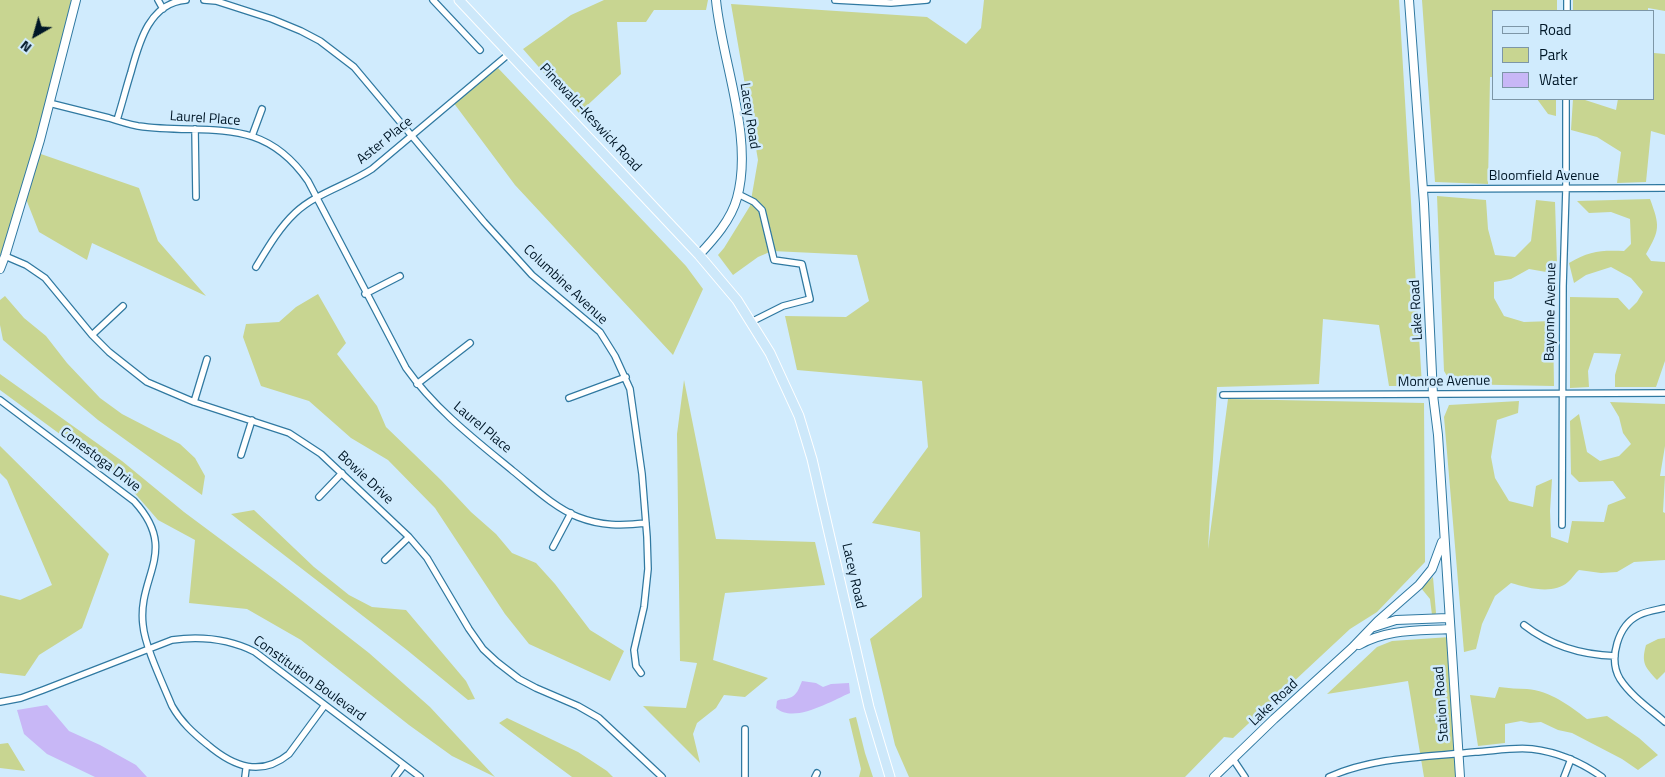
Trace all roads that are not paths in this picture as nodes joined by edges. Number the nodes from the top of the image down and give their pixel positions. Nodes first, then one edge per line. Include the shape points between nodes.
1 (76, 0) edge
2 (158, 0) edge
3 (186, 0) edge
4 (204, 0) edge
5 (432, 0) edge
6 (460, 0) edge
7 (716, 0) edge
8 (836, 0) edge
9 (928, 0) edge
10 (1410, 0) edge
11 (163, 9) junction
12 (480, 50) dead end
13 (510, 53) junction
14 (1566, 100) edge
15 (49, 104) junction
16 (262, 109) dead end
17 (117, 120) junction
18 (196, 129) junction
19 (252, 136) junction
20 (412, 136) junction
21 (1665, 188) edge
22 (1422, 189) junction
23 (1566, 189) junction
24 (738, 194) junction
25 (196, 196) dead end
26 (318, 198) junction
27 (699, 255) junction
28 (6, 256) junction
29 (256, 267) dead end
30 (0, 269) edge
31 (400, 276) dead end
32 (366, 294) junction
33 (123, 306) dead end
34 (751, 322) junction
35 (92, 335) junction
36 (470, 343) dead end
37 (207, 359) dead end
38 (626, 377) junction
39 (417, 384) junction
40 (1562, 392) junction
41 (1665, 393) edge
42 (1223, 395) dead end
43 (1433, 395) junction
44 (569, 398) dead end
45 (0, 400) edge
46 (194, 402) junction
47 (252, 420) junction
48 (241, 455) dead end
49 (342, 473) junction
50 (319, 497) dead end
51 (570, 513) junction
52 (646, 524) junction
53 (1562, 525) dead end
54 (1444, 536) junction
55 (409, 537) junction
56 (553, 547) dead end
57 (386, 560) dead end
58 (1665, 608) edge
59 (1448, 618) junction
60 (1524, 625) dead end
61 (1372, 627) junction
62 (1449, 628) junction
63 (150, 648) junction
64 (1352, 648) junction
65 (1615, 656) junction
66 (641, 674) dead end
67 (0, 702) edge
68 (325, 705) junction
69 (1665, 722) edge
70 (745, 730) dead end
71 (1458, 754) junction
72 (1233, 759) junction
73 (1571, 760) junction
74 (404, 765) junction
75 (246, 769) junction
76 (245, 777) edge
77 (395, 777) edge
78 (420, 777) edge
79 (662, 777) edge
80 (745, 777) edge
81 (890, 777) edge
82 (1214, 777) edge
83 (1245, 777) edge
84 (1328, 777) edge
85 (1460, 777) edge
86 (1564, 777) edge
87 (1602, 777) edge

1 - 15 street
2 - 11 street
3 - 11 street
4 - 20 street, Columbine Avenue via 272,19 320,41 354,67
5 - 12 street
6 - 13 main road, Pinewald-Keswick Road
7 - 24 street, Lacey Road via 739,125 742,165
8 - 9 street via 891,3
10 - 22 street, Lake Road
11 - 17 street via 143,33
13 - 20 street, Aster Place
13 - 27 main road, Pinewald-Keswick Road
14 - 23 street, Bayonne Avenue
15 - 17 street, Laurel Place
15 - 28 street
16 - 19 street
17 - 18 street, Laurel Place via 136,126
18 - 19 street, Laurel Place via 234,131
18 - 25 street
19 - 26 street, Laurel Place via 289,158
20 - 26 street, Aster Place via 372,170
20 - 38 street, Columbine Avenue via 532,275 600,332
21 - 23 street, Bloomfield Avenue
22 - 23 street, Bloomfield Avenue
22 - 43 street, Lake Road
23 - 40 street, Bayonne Avenue
24 - 27 street, Lacey Road via 715,238
24 - 34 street via 762,210 774,260 802,264 810,299 783,306
26 - 29 street, Aster Place via 294,214
26 - 32 street, Laurel Place
27 - 34 main road, Pinewald-Keswick Road
28 - 30 street
28 - 35 street, Bowie Drive via 45,278
31 - 32 street
32 - 39 street, Laurel Place
33 - 35 street
34 - 81 main road, Lacey Road via 770,353 800,416 863,681
35 - 46 street, Bowie Drive via 147,382
36 - 39 street
37 - 46 street
38 - 44 street
38 - 52 street, Columbine Avenue via 642,474
39 - 51 street, Laurel Place via 462,429
40 - 41 street, Monroe Avenue
40 - 43 street, Monroe Avenue
40 - 53 street, Bayonne Avenue
42 - 43 street, Monroe Avenue
43 - 54 street, Lake Road
45 - 63 street, Conestoga Drive via 134,501 146,516 156,550 143,604 143,626
46 - 47 street, Bowie Drive
47 - 48 street
47 - 49 street, Bowie Drive via 290,432
49 - 50 street
49 - 55 street, Bowie Drive
51 - 52 street, Laurel Place via 603,524
51 - 56 street
52 - 66 street, Columbine Avenue via 647,578 642,622 634,650 636,666
54 - 59 street, Lake Road
54 - 61 street, Lake Road via 1427,576
55 - 57 street
55 - 79 street, Bowie Drive via 427,558 483,649 519,678 599,718
58 - 65 street via 1638,615 1629,622 1621,634
59 - 61 street via 1396,620
59 - 62 street, Lake Road
60 - 65 street via 1559,646
61 - 64 street, Lake Road
62 - 64 street, Lake Road via 1383,634
62 - 71 street, Station Road
63 - 67 street, Constitution Boulevard via 28,695
63 - 68 street, Constitution Boulevard via 193,637 235,644 255,652
63 - 75 street, Conestoga Drive via 178,717 218,754
64 - 72 street, Lake Road
65 - 69 street via 1616,671 1622,681
68 - 74 street, Constitution Boulevard
68 - 75 street via 283,760 267,767
70 - 80 street
71 - 73 street via 1530,749
71 - 84 street via 1382,762
71 - 85 street, Station Road
72 - 82 street, Lake Road
72 - 83 street
73 - 86 street
73 - 87 street
74 - 77 street
74 - 78 street, Constitution Boulevard
75 - 76 street

